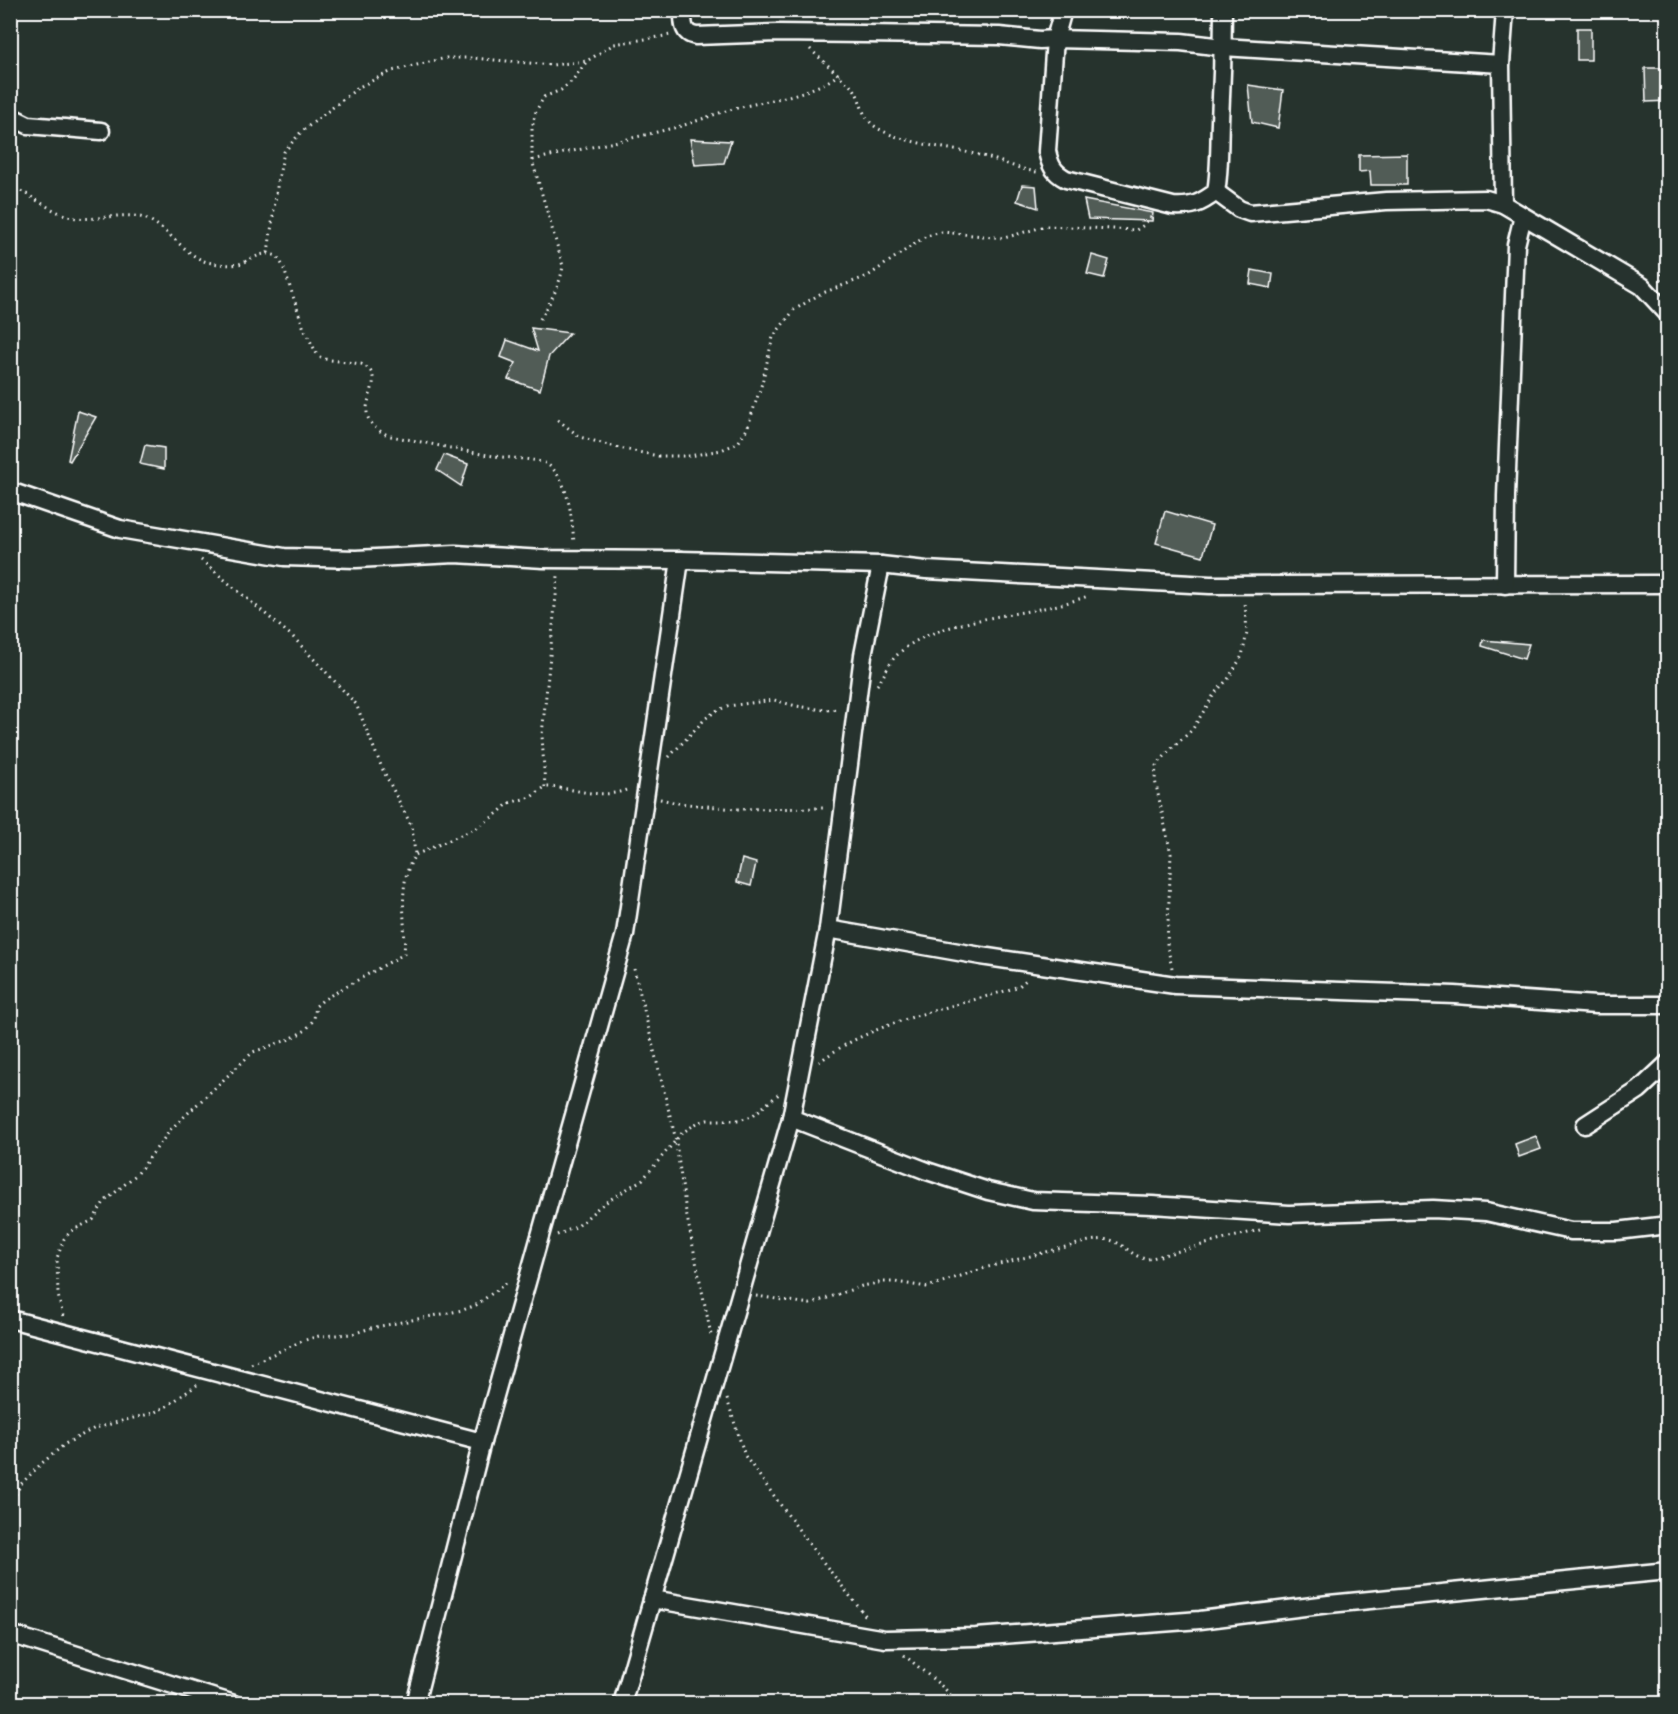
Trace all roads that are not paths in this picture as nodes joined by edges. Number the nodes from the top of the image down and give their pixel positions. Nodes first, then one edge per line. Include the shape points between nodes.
1 (683, 10) edge
2 (1063, 10) edge
3 (1223, 10) edge
4 (1505, 10) edge
5 (1055, 39) junction
6 (1222, 47) junction
7 (1501, 64) junction
8 (10, 116) edge
9 (101, 131) dead end
10 (1216, 192) junction
11 (1503, 204) junction
12 (1523, 216) junction
13 (1663, 309) edge
14 (10, 491) edge
15 (680, 560) junction
16 (881, 565) junction
17 (1668, 584) edge
18 (1505, 585) junction
19 (828, 929) junction
20 (1668, 1005) edge
21 (1668, 1063) edge
22 (791, 1118) junction
23 (1585, 1125) dead end
24 (1668, 1225) edge
25 (10, 1319) edge
26 (482, 1442) junction
27 (1668, 1571) edge
28 (652, 1599) junction
29 (10, 1634) edge
30 (234, 1704) edge
31 (415, 1704) edge
32 (622, 1704) edge

1 - 5 street via 685,29 696,36 796,33
2 - 5 street
3 - 6 street
4 - 7 street
5 - 6 street via 1181,42
5 - 10 street via 1047,151 1054,171 1066,178 1162,204 1190,207
6 - 7 street
6 - 10 street
7 - 11 street
8 - 9 street via 28,125
10 - 11 street via 1250,213 1386,201 1486,199
11 - 12 street
12 - 13 street via 1642,286
12 - 18 street via 1516,245
14 - 15 street via 120,529 284,557 356,559 455,554
15 - 16 street
15 - 26 street via 625,934
16 - 18 street via 1244,586
16 - 19 street via 863,656
17 - 18 street
19 - 20 street via 1175,985
19 - 22 street
21 - 23 street via 1639,1090
22 - 24 street via 927,1171 1034,1201 1289,1214 1486,1212 1571,1231
22 - 28 street
25 - 26 street
26 - 31 street
27 - 28 street via 1200,1620 976,1637 885,1639
28 - 32 street
29 - 30 street

